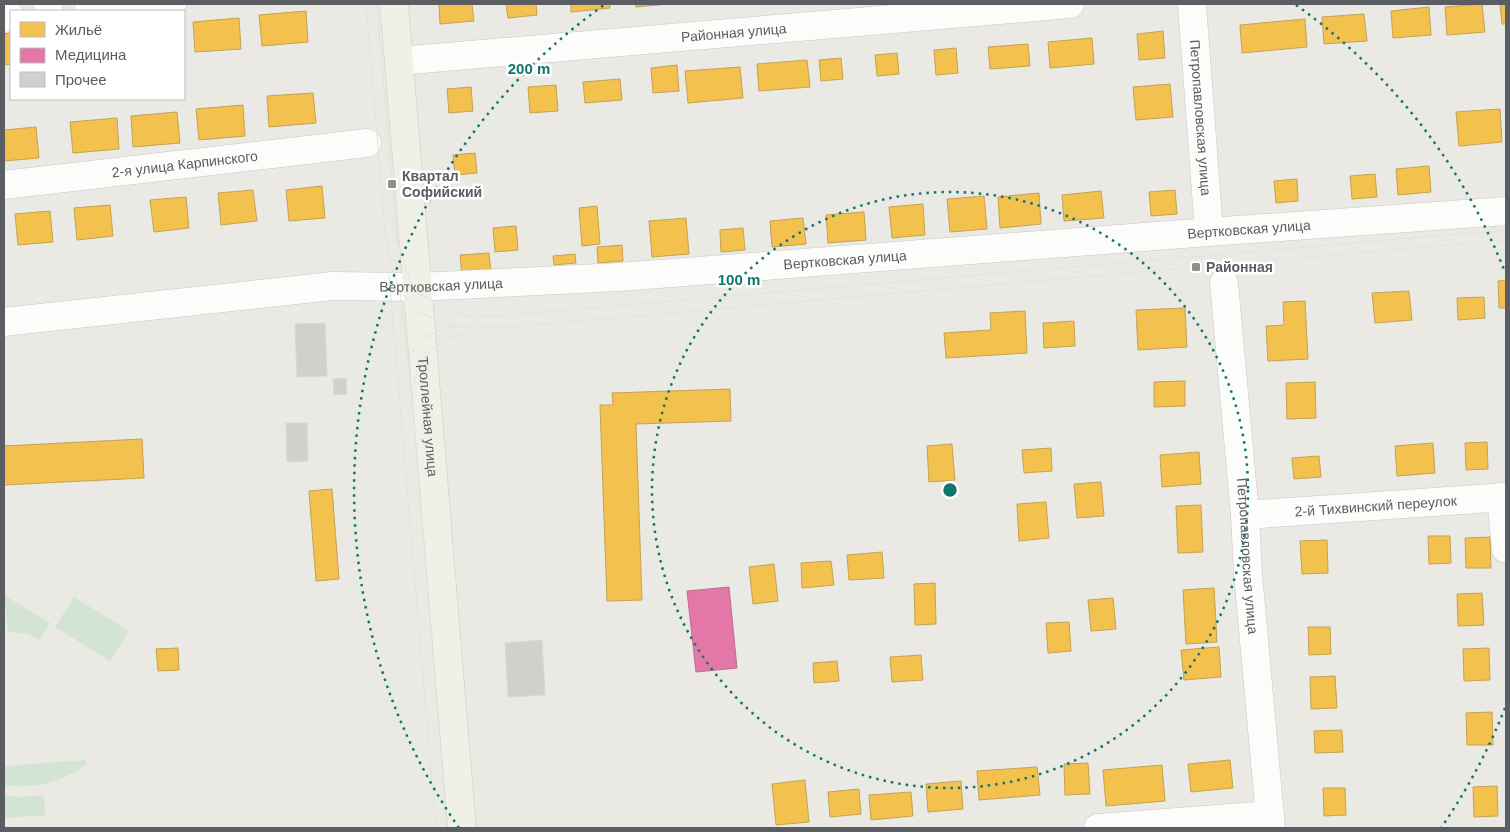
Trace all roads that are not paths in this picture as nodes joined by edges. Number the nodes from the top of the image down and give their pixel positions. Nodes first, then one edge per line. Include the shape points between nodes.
1 (172, 4) edge
2 (394, 4) edge
3 (1070, 4) edge
4 (1192, 4) edge
5 (100, 10) edge
6 (399, 61) junction
7 (366, 143) dead end
8 (4, 186) edge
9 (1506, 211) edge
10 (1209, 232) junction
11 (1224, 283) dead end
12 (418, 287) junction
13 (4, 322) edge
14 (1504, 497) edge
15 (1244, 515) junction
16 (1506, 549) edge
17 (1271, 822) edge
18 (462, 828) edge
19 (1098, 828) edge

1 - 5 street
2 - 6 main road, Троллейная улица
3 - 6 street, Районная улица
4 - 10 street, Петропавловская улица
6 - 12 main road, Троллейная улица
7 - 8 street, 2-я улица Карпинского
9 - 10 street, Вертковская улица
10 - 12 street, Вертковская улица via 619,277
11 - 15 street, Петропавловская улица
12 - 13 street, Вертковская улица via 332,286
12 - 18 main road, Троллейная улица
14 - 15 street, 2-й Тихвинский переулок
14 - 16 street
15 - 17 street, Петропавловская улица
17 - 19 street

